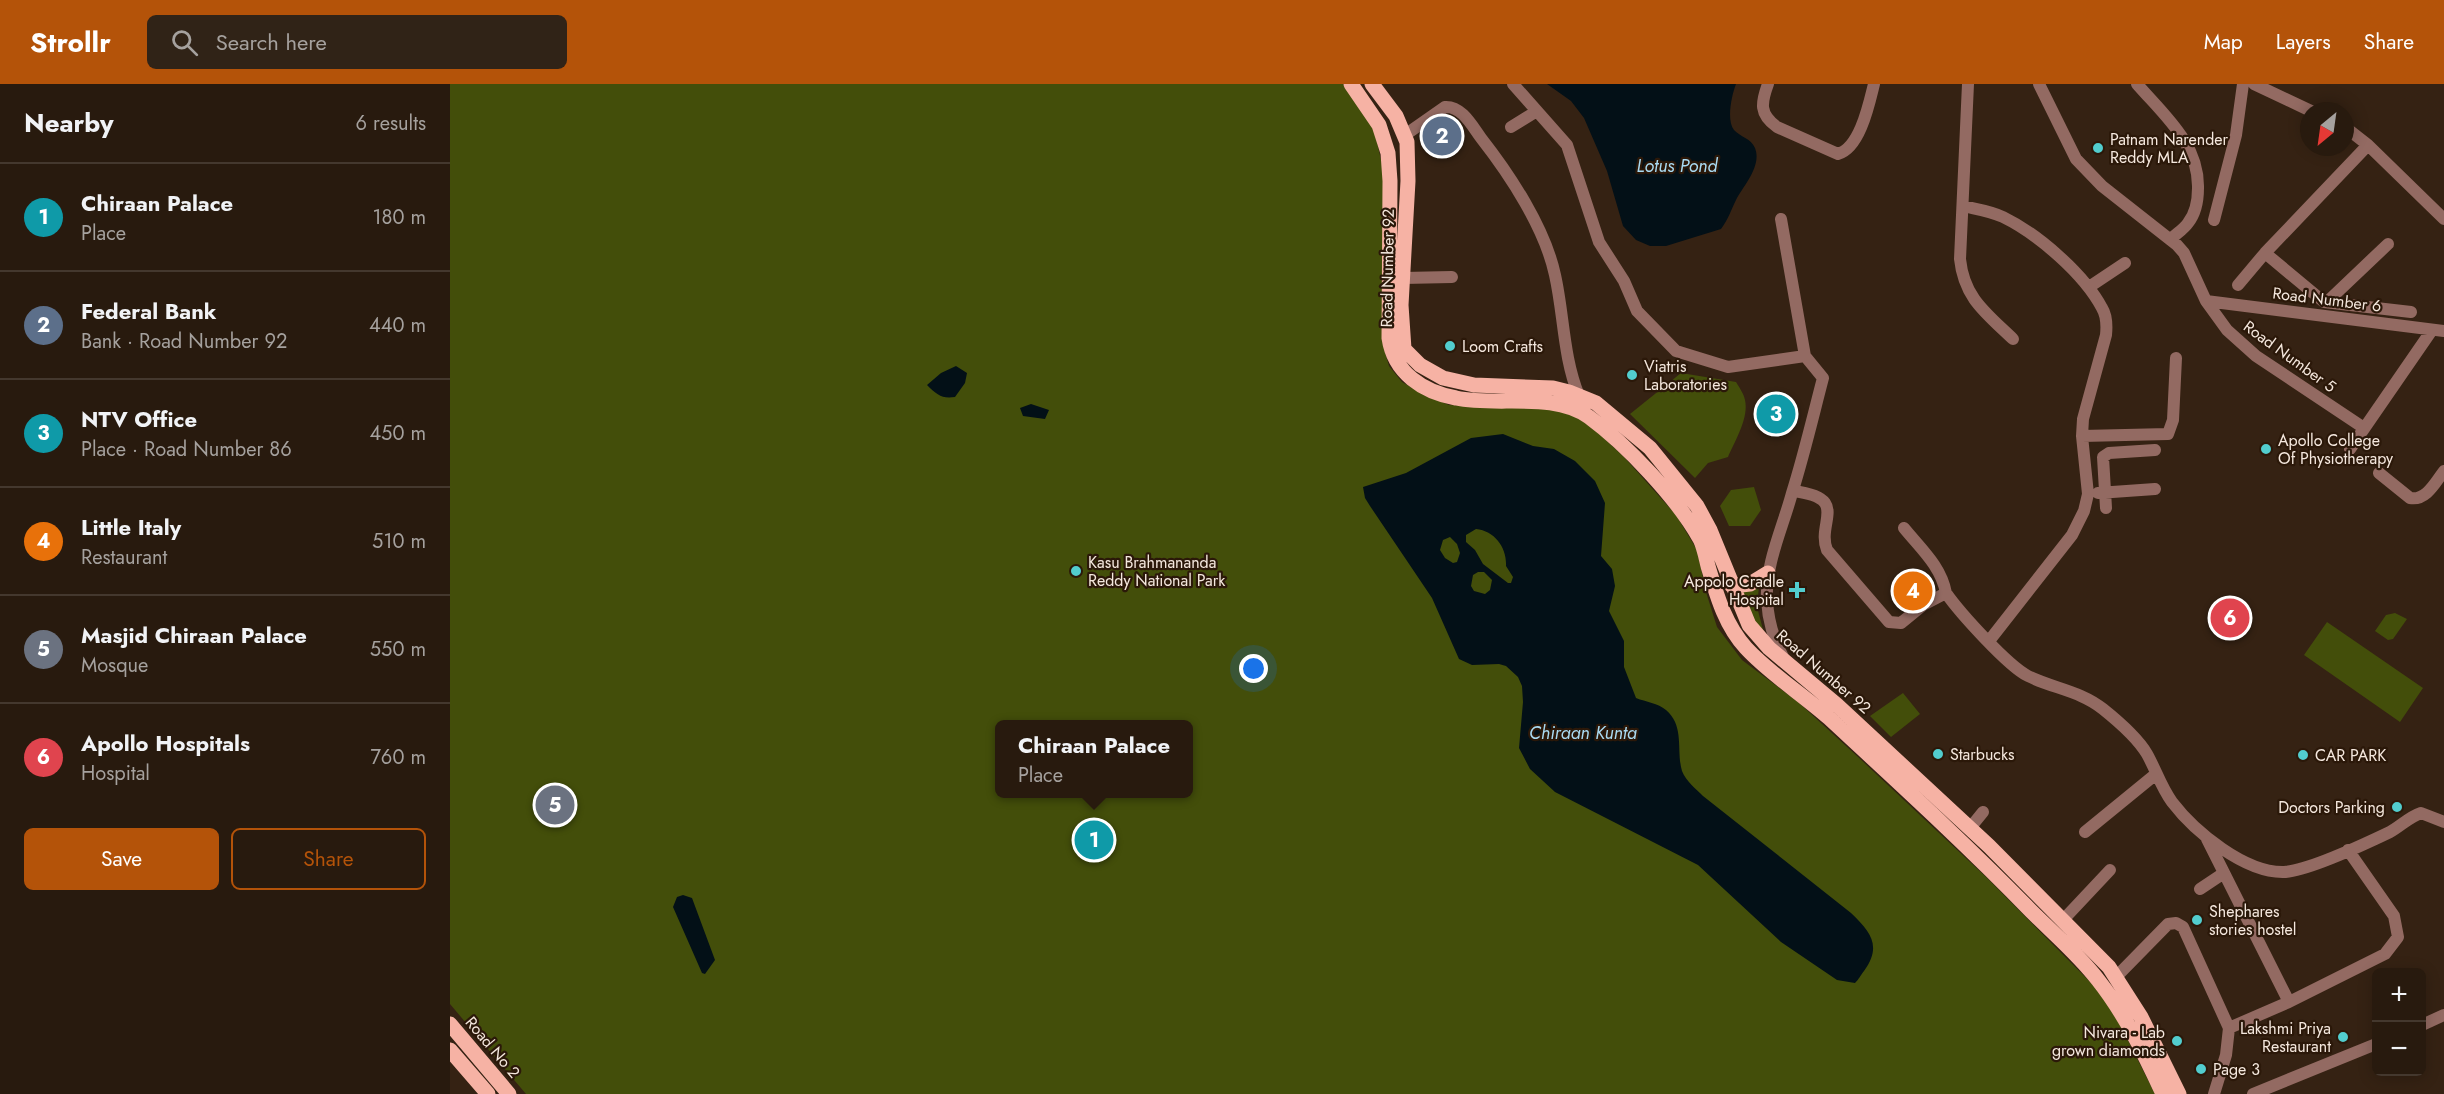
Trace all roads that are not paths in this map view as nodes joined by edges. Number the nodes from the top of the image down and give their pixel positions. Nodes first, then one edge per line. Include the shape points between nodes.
1 (1351, 84) edge
2 (1372, 84) edge
3 (1513, 84) edge
4 (1768, 84) edge
5 (1874, 84) edge
6 (1968, 84) edge
7 (2038, 84) edge
8 (2137, 84) edge
9 (2243, 84) edge
10 (2254, 84) edge
11 (2300, 106) edge
12 (1537, 111) junction
13 (1511, 127) dead end
14 (2354, 134) edge
15 (1405, 135) junction
16 (2368, 145) junction
17 (1963, 206) junction
18 (1781, 219) dead end
19 (2444, 219) edge
20 (2214, 220) dead end
21 (2171, 239) junction
22 (2388, 244) dead end
23 (2265, 253) junction
24 (2125, 263) dead end
25 (1402, 278) junction
26 (1452, 278) dead end
27 (2238, 285) dead end
28 (2089, 287) junction
29 (2206, 301) junction
30 (2327, 302) junction
31 (2411, 312) dead end
32 (2438, 331) edge
33 (2013, 339) dead end
34 (1805, 356) junction
35 (2176, 358) dead end
36 (1570, 374) junction
37 (1553, 388) junction
38 (1579, 396) junction
39 (2364, 428) junction
40 (2144, 435) junction
41 (2082, 436) junction
42 (2350, 449) dead end
43 (2444, 471) edge
44 (2379, 473) dead end
45 (2438, 488) edge
46 (2155, 489) dead end
47 (1793, 491) junction
48 (2104, 492) junction
49 (2088, 494) junction
50 (2106, 508) dead end
51 (1904, 528) dead end
52 (1768, 573) junction
53 (1732, 586) junction
54 (1946, 592) junction
55 (1989, 641) junction
56 (1785, 661) junction
57 (2156, 774) junction
58 (1983, 812) dead end
59 (2444, 822) edge
60 (1970, 828) junction
61 (2085, 832) dead end
62 (2205, 835) junction
63 (1981, 849) junction
64 (2348, 850) junction
65 (2110, 870) dead end
66 (2224, 873) junction
67 (2200, 889) dead end
68 (2063, 920) junction
69 (2116, 977) junction
70 (2289, 1002) junction
71 (2444, 1015) edge
72 (2426, 1023) edge
73 (450, 1024) edge
74 (2229, 1028) junction
75 (2372, 1046) edge
76 (450, 1050) edge
77 (2272, 1090) edge
78 (488, 1094) edge
79 (509, 1094) edge
80 (2163, 1094) edge
81 (2180, 1094) edge
82 (2214, 1094) edge
83 (2253, 1094) edge

1 - 63 main road, Road Number 92 via 1379,125 1388,153 1389,339 1398,366 1426,387 1456,398 1556,404 1588,416 1637,460 1682,513 1701,541 1721,611 1746,647
2 - 15 main road, Road Number 92
3 - 12 street
4 - 5 street via 1762,109 1769,121 1838,154 1853,145
6 - 17 street
7 - 21 street, Road Number 5 via 2076,159 2102,186
8 - 21 street via 2185,139 2198,171 2195,210
9 - 20 street via 2236,135
10 - 11 street
12 - 13 street
12 - 34 street via 1567,145 1599,242 1624,281 1637,311 1676,351 1728,367
14 - 16 street
15 - 25 main road, Road Number 92 via 1408,151
15 - 36 street via 1452,107 1495,155 1534,222 1555,273
16 - 19 street
16 - 23 street
17 - 28 street via 2002,217 2048,247
17 - 33 street via 1960,259 1966,288
18 - 34 street
21 - 29 street, Road Number 5 via 2184,253
22 - 30 street
23 - 27 street
23 - 30 street
24 - 28 street
25 - 26 street
25 - 37 main road, Road Number 92 via 1404,349 1420,365 1443,378 1474,385
28 - 41 street via 2107,321
29 - 32 street, Road Number 6
29 - 39 street, Road Number 5 via 2227,330 2256,356
30 - 31 street
32 - 39 street
34 - 47 street via 1823,378
35 - 40 street via 2173,420 2168,434
36 - 37 street
36 - 38 street
37 - 38 main road, Road Number 92
38 - 53 main road, Road Number 92 via 1596,403 1661,460 1697,506
39 - 42 street
40 - 41 street
40 - 48 street via 2150,451 2105,455
41 - 49 street
43 - 45 street
44 - 45 street via 2410,498 2421,498
46 - 48 street
47 - 52 street
47 - 54 street via 1807,492 1826,505 1827,550 1889,622 1901,623
48 - 49 street
48 - 50 street
49 - 55 street via 2072,534
51 - 54 street via 1937,567
52 - 53 main road via 1750,584
52 - 56 street via 1770,619 1775,642
53 - 56 main road, Road Number 92 via 1749,624
54 - 55 street
55 - 57 street via 2029,677 2077,694 2100,707 2146,752
56 - 60 main road, Road Number 92
57 - 61 street
57 - 62 street via 2183,815
58 - 60 street
59 - 64 street via 2421,813 2393,831
60 - 63 main road, Road Number 92
62 - 64 street via 2248,864 2269,871 2300,869
62 - 66 street
63 - 68 main road, Road Number 92
63 - 80 main road, Road Number 92 via 2097,978 2128,1025
64 - 70 street via 2394,916 2398,937 2385,954
65 - 68 street
66 - 67 street
66 - 70 street
68 - 69 main road, Road Number 92
69 - 74 street via 2168,924 2176,923 2183,927
69 - 81 main road, Road Number 92
70 - 74 street
71 - 72 street
73 - 79 main road, Road No 2
74 - 82 street via 2226,1055
75 - 77 street
76 - 78 main road
77 - 83 street

